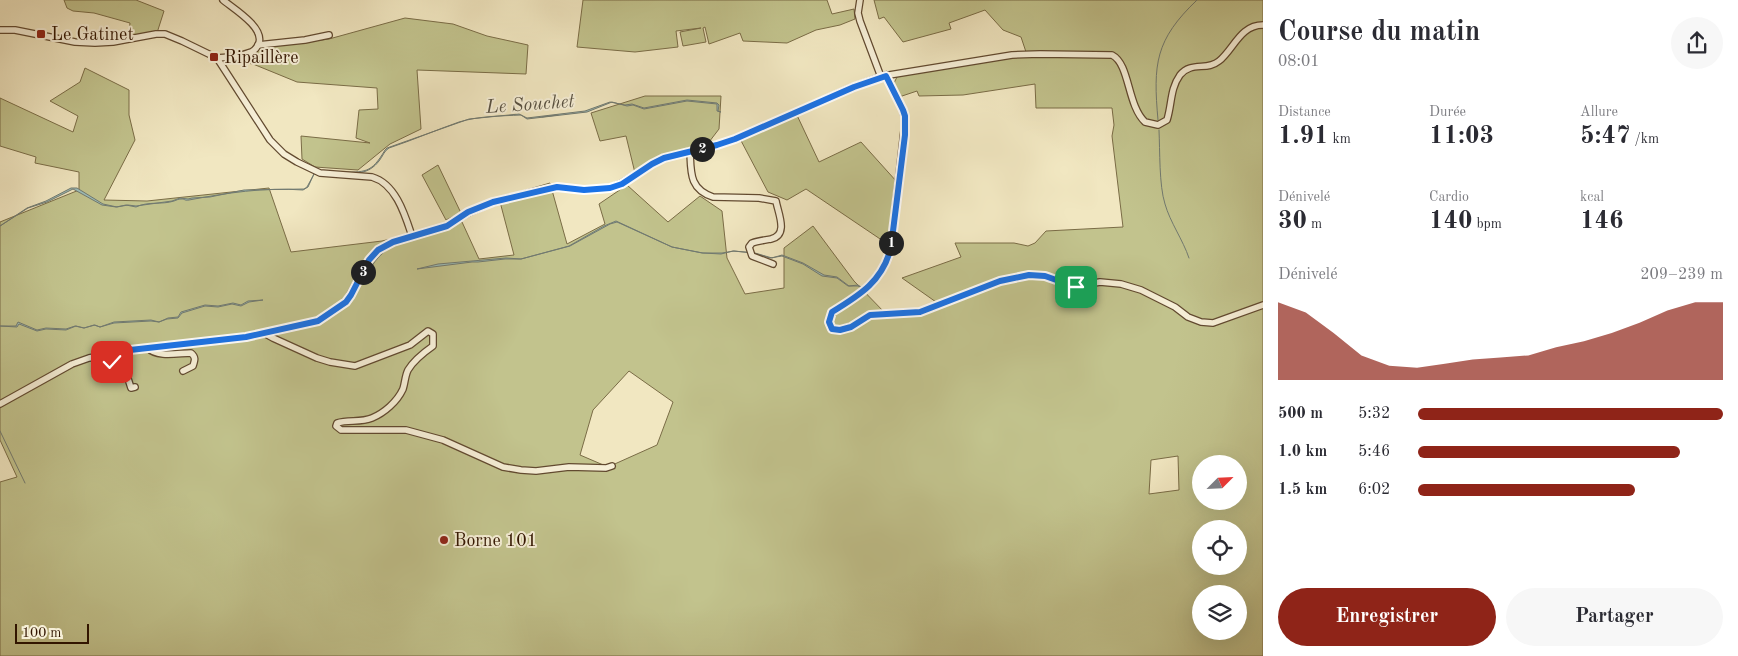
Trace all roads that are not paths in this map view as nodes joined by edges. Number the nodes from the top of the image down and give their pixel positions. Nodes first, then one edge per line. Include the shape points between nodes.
1 (223, 0) edge
2 (860, 0) edge
3 (1263, 25) edge
4 (0, 30) edge
5 (329, 35) dead end
6 (258, 45) junction
7 (217, 58) junction
8 (883, 76) junction
9 (690, 151) junction
10 (412, 236) junction
11 (773, 264) dead end
12 (1263, 305) edge
13 (274, 331) junction
14 (264, 333) junction
15 (273, 338) junction
16 (148, 348) junction
17 (101, 356) junction
18 (183, 371) dead end
19 (135, 387) dead end
20 (0, 404) edge
21 (612, 466) dead end

1 - 6 street via 257,29
2 - 8 street via 860,21
3 - 8 street via 1242,33 1218,62 1184,71 1172,91 1167,120 1158,125 1145,122 1138,115 1123,68 1116,57 1105,54 1012,55
4 - 7 street via 95,43 165,34
5 - 6 street
6 - 7 street via 247,54
7 - 10 street via 276,147 320,173 378,179 395,197
8 - 9 street via 735,139
8 - 12 street via 903,110 905,122 888,262 862,294 832,312 829,322 832,329 851,327 870,315 920,312 1000,281 1029,275 1045,276 1072,287 1100,282 1121,284 1141,290 1201,322 1212,322
9 - 10 street via 658,160 610,188 549,188 493,202 468,212 447,226
9 - 11 street via 692,178 706,195 776,201 782,226 779,234 749,247 752,256
10 - 13 street via 378,250 346,302 332,312 311,323
13 - 14 street
13 - 15 street
14 - 15 street
14 - 16 street
15 - 21 street via 317,358 355,366 410,345 428,331 433,334 433,346 406,372 403,388 395,402 370,419 337,423 341,430 406,430 443,440 503,467 521,470
16 - 17 street
16 - 18 street via 160,354 191,353 195,360 193,366
17 - 19 street via 104,360 123,363 131,388
17 - 20 street via 72,364

